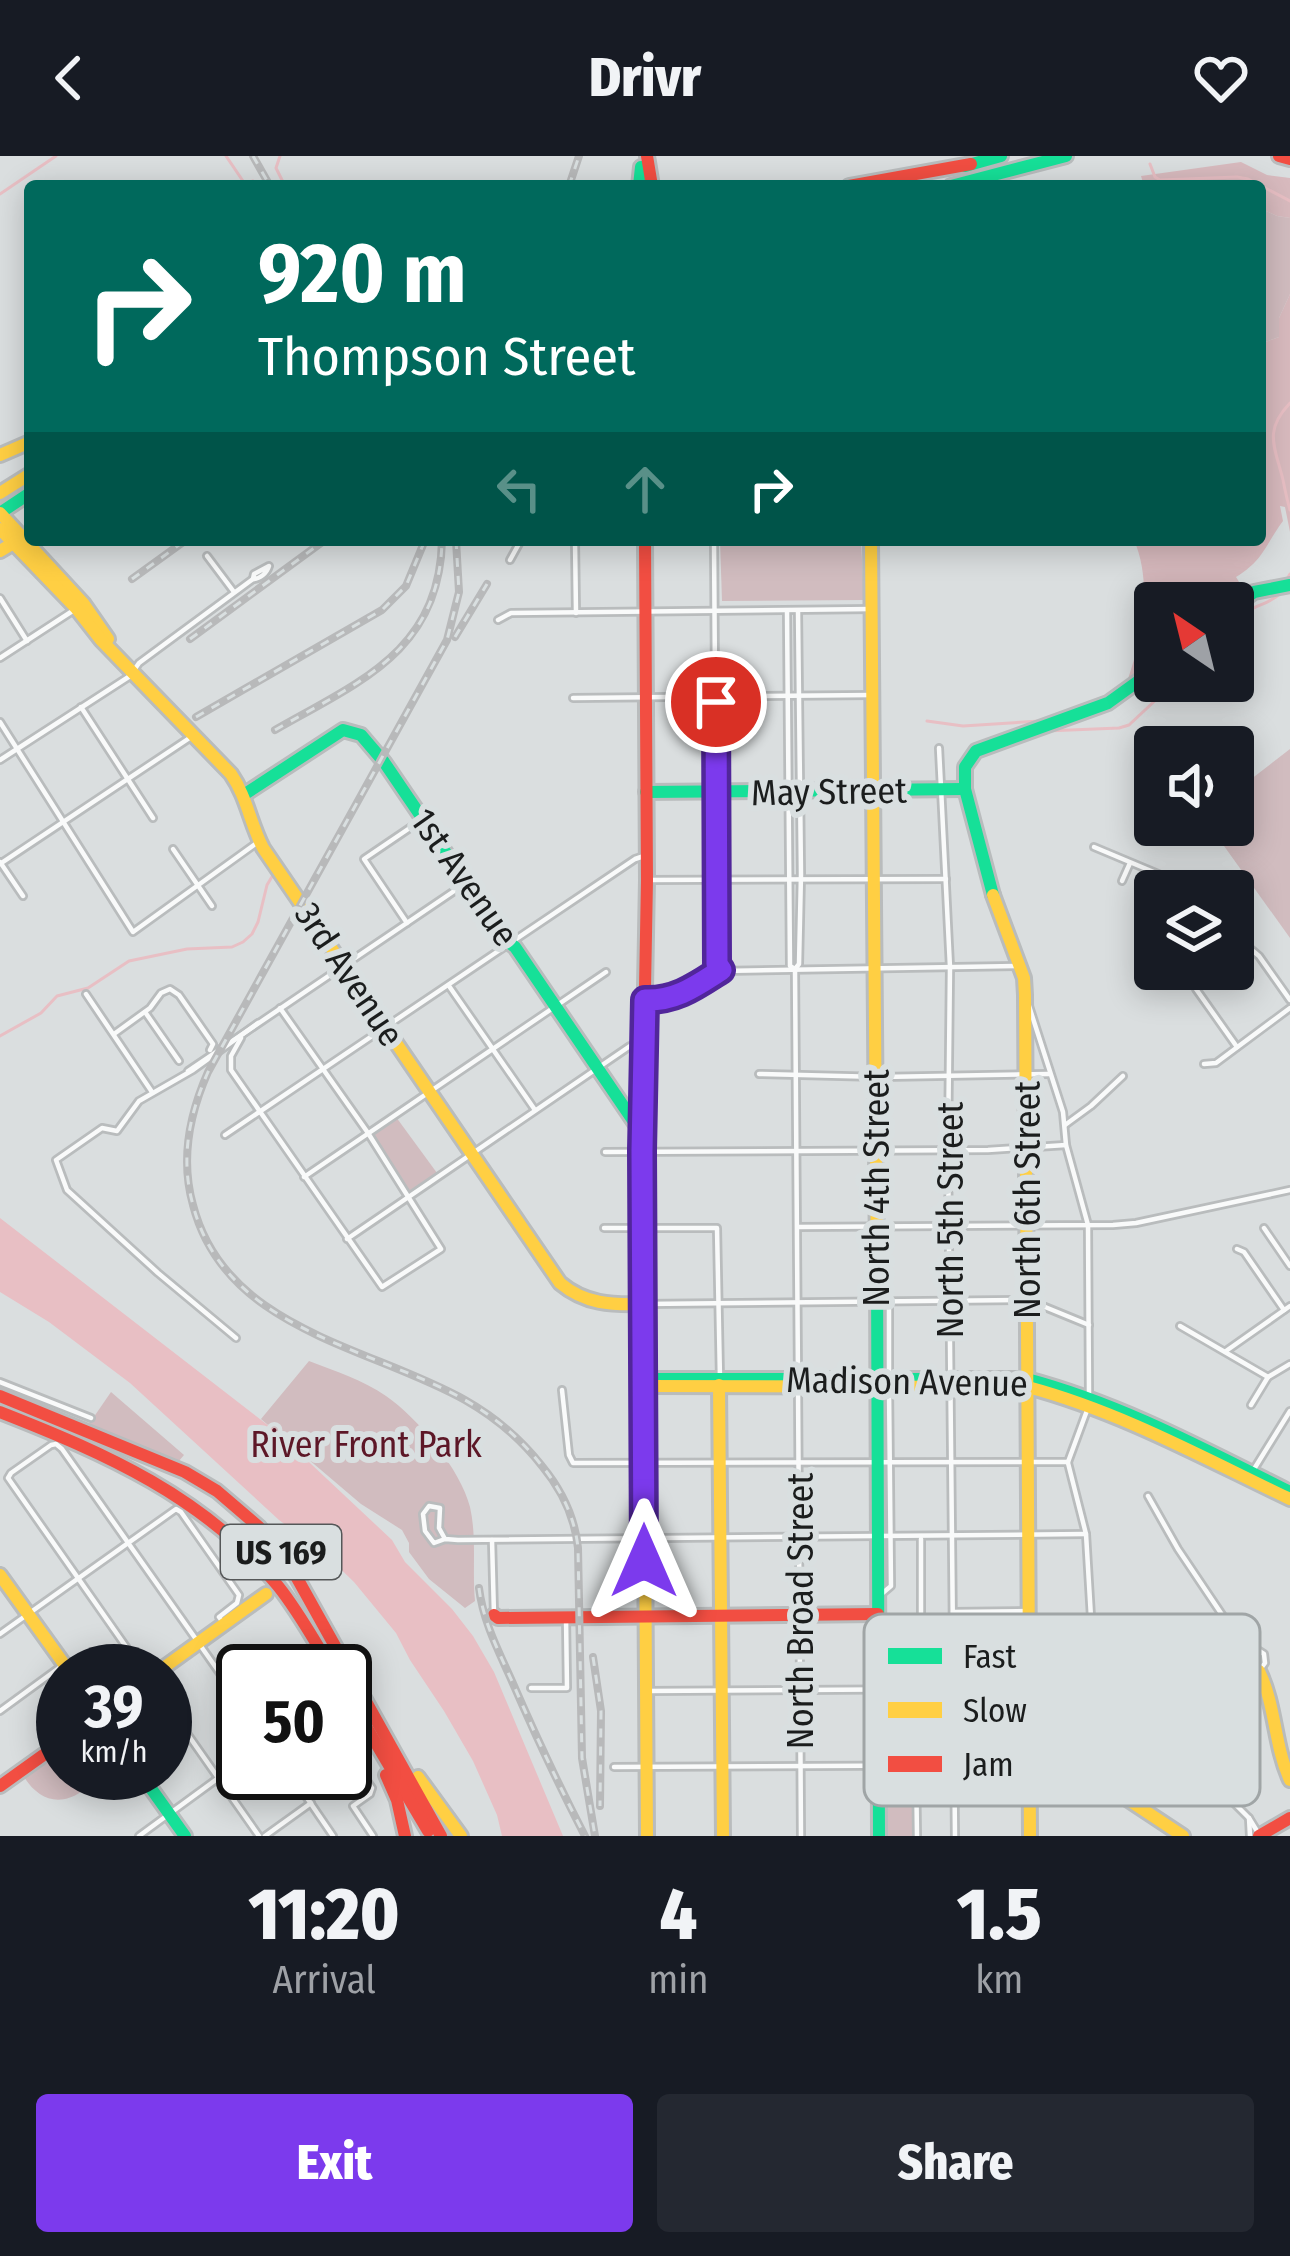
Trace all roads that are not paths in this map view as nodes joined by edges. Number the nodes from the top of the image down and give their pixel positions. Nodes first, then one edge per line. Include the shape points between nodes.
1 (1001, 156) edge
2 (1066, 156) edge
3 (1279, 156) edge
4 (1290, 159) edge
5 (970, 164) junction
6 (881, 180) edge
7 (910, 180) edge
8 (975, 180) edge
9 (3, 510) edge
10 (0, 529) edge
11 (23, 539) edge
12 (29, 546) edge
13 (518, 546) edge
14 (575, 546) edge
15 (644, 546) edge
16 (714, 546) edge
17 (871, 546) edge
18 (0, 551) edge
19 (207, 556) dead end
20 (510, 560) dead end
21 (253, 579) dead end
22 (1290, 585) edge
23 (234, 592) junction
24 (1254, 592) edge
25 (0, 598) edge
26 (80, 606) junction
27 (872, 609) junction
28 (645, 611) junction
29 (715, 611) junction
30 (787, 611) junction
31 (798, 611) junction
32 (576, 613) junction
33 (498, 620) dead end
34 (27, 641) junction
35 (0, 658) edge
36 (134, 670) junction
37 (1134, 684) edge
38 (873, 695) junction
39 (646, 697) junction
40 (788, 697) junction
41 (799, 697) junction
42 (573, 698) dead end
43 (716, 698) junction
44 (81, 707) junction
45 (0, 722) edge
46 (194, 735) junction
47 (940, 748) dead end
48 (17, 749) junction
49 (0, 760) edge
50 (127, 778) junction
51 (965, 789) junction
52 (874, 790) junction
53 (940, 790) junction
54 (794, 791) junction
55 (646, 792) junction
56 (716, 792) junction
57 (245, 794) junction
58 (153, 818) dead end
59 (423, 819) junction
60 (63, 820) junction
61 (259, 841) junction
62 (1094, 847) dead end
63 (173, 849) dead end
64 (647, 855) junction
65 (0, 863) edge
66 (1130, 863) junction
67 (1147, 870) edge
68 (946, 879) junction
69 (647, 880) junction
70 (789, 880) junction
71 (801, 880) junction
72 (874, 880) junction
73 (717, 881) junction
74 (1122, 881) dead end
75 (466, 883) junction
76 (197, 884) junction
77 (23, 896) dead end
78 (212, 906) dead end
79 (407, 922) junction
80 (509, 943) junction
81 (1254, 952) edge
82 (343, 965) junction
83 (1019, 966) junction
84 (950, 967) junction
85 (795, 969) junction
86 (874, 969) junction
87 (721, 970) junction
88 (606, 972) dead end
89 (448, 985) junction
90 (1197, 990) edge
91 (86, 994) dead end
92 (1025, 995) junction
93 (645, 1000) junction
94 (1290, 1004) edge
95 (555, 1005) junction
96 (280, 1008) junction
97 (145, 1012) junction
98 (258, 1023) junction
99 (386, 1027) junction
100 (114, 1034) junction
101 (241, 1038) junction
102 (644, 1040) junction
103 (212, 1047) dead end
104 (1237, 1047) junction
105 (492, 1048) junction
106 (179, 1061) dead end
107 (1204, 1064) dead end
108 (597, 1068) junction
109 (324, 1070) junction
110 (188, 1071) junction
111 (759, 1074) dead end
112 (1049, 1074) junction
113 (1026, 1075) junction
114 (796, 1076) junction
115 (949, 1076) junction
116 (1123, 1076) dead end
117 (875, 1077) junction
118 (429, 1091) junction
119 (152, 1092) junction
120 (535, 1110) junction
121 (260, 1113) junction
122 (1066, 1125) junction
123 (368, 1133) junction
124 (643, 1135) junction
125 (225, 1136) dead end
126 (1066, 1145) junction
127 (1025, 1148) junction
128 (949, 1149) junction
129 (798, 1150) junction
130 (877, 1150) junction
131 (642, 1151) junction
132 (604, 1152) dead end
133 (472, 1154) junction
134 (304, 1177) junction
135 (1290, 1190) edge
136 (410, 1198) junction
137 (1088, 1225) junction
138 (876, 1226) junction
139 (950, 1226) junction
140 (1026, 1226) junction
141 (798, 1227) junction
142 (604, 1228) dead end
143 (643, 1228) junction
144 (1264, 1228) dead end
145 (347, 1239) junction
146 (1237, 1250) dead end
147 (1290, 1266) edge
148 (1028, 1300) junction
149 (951, 1301) junction
150 (882, 1302) junction
151 (720, 1303) junction
152 (797, 1303) junction
153 (643, 1304) junction
154 (1287, 1308) edge
155 (1089, 1325) junction
156 (1180, 1326) dead end
157 (236, 1338) dead end
158 (1226, 1352) junction
159 (1290, 1364) edge
160 (1268, 1377) junction
161 (0, 1382) edge
162 (644, 1382) junction
163 (883, 1382) junction
164 (950, 1382) junction
165 (720, 1383) junction
166 (798, 1383) junction
167 (1028, 1383) junction
168 (671, 1387) junction
169 (562, 1390) dead end
170 (0, 1396) edge
171 (1089, 1402) junction
172 (1251, 1405) dead end
173 (1290, 1411) edge
174 (0, 1412) edge
175 (644, 1412) junction
176 (91, 1418) dead end
177 (952, 1460) junction
178 (1028, 1460) junction
179 (1068, 1462) junction
180 (721, 1463) junction
181 (799, 1463) junction
182 (883, 1463) junction
183 (644, 1464) junction
184 (1250, 1476) junction
185 (1148, 1496) dead end
186 (1290, 1496) edge
187 (1086, 1534) junction
188 (1030, 1536) junction
189 (884, 1537) junction
190 (921, 1537) junction
191 (952, 1537) junction
192 (644, 1538) junction
193 (721, 1538) junction
194 (800, 1538) junction
195 (445, 1539) junction
196 (492, 1540) junction
197 (128, 1542) junction
198 (246, 1550) junction
199 (0, 1575) edge
200 (79, 1577) junction
201 (266, 1594) junction
202 (289, 1600) junction
203 (953, 1612) joint
204 (28, 1614) junction
205 (721, 1614) junction
206 (800, 1614) junction
207 (878, 1614) joint
208 (919, 1614) edge
209 (979, 1614) edge
210 (1030, 1614) edge
211 (1091, 1614) edge
212 (1222, 1614) edge
213 (645, 1615) junction
214 (494, 1616) joint
215 (566, 1617) junction
216 (224, 1624) junction
217 (0, 1634) edge
218 (199, 1642) junction
219 (49, 1644) edge
220 (125, 1644) edge
221 (316, 1644) edge
222 (192, 1647) edge
223 (216, 1667) edge
224 (1260, 1674) edge
225 (36, 1688) edge
226 (531, 1688) dead end
227 (721, 1690) junction
228 (864, 1690) edge
229 (645, 1691) junction
230 (801, 1691) junction
231 (0, 1711) edge
232 (375, 1715) junction
233 (372, 1736) edge
234 (192, 1741) edge
235 (372, 1746) edge
236 (36, 1760) edge
237 (801, 1765) junction
238 (614, 1766) dead end
239 (722, 1766) junction
240 (864, 1766) edge
241 (646, 1767) junction
242 (216, 1776) edge
243 (216, 1780) edge
244 (1290, 1780) edge
245 (0, 1786) edge
246 (160, 1800) edge
247 (234, 1800) edge
248 (309, 1800) edge
249 (360, 1800) edge
250 (311, 1803) junction
251 (879, 1806) edge
252 (955, 1806) edge
253 (1138, 1806) edge
254 (1237, 1806) edge
255 (170, 1814) junction
256 (1249, 1818) junction
257 (1290, 1818) edge
258 (139, 1836) edge
259 (185, 1836) edge
260 (262, 1836) edge
261 (333, 1836) edge
262 (373, 1836) edge
263 (405, 1836) edge
264 (431, 1836) edge
265 (441, 1836) edge
266 (461, 1836) edge
267 (647, 1836) edge
268 (723, 1836) edge
269 (801, 1836) edge
270 (879, 1836) edge
271 (955, 1836) edge
272 (1183, 1836) edge
273 (1250, 1836) edge
274 (1260, 1836) edge

1 - 5 main road
2 - 8 main road
3 - 4 main road
5 - 6 main road
5 - 7 main road
9 - 11 main road
10 - 11 main road
11 - 18 main road
12 - 26 main road, 3rd Avenue
13 - 20 street
14 - 32 street
15 - 28 main road
16 - 29 street
17 - 27 main road, North 4th Street
19 - 23 street
21 - 23 street
22 - 24 main road
23 - 36 street
25 - 34 street
26 - 34 street
26 - 36 main road, 3rd Avenue
27 - 31 street
27 - 38 main road, North 4th Street
28 - 29 street
28 - 32 street
28 - 39 main road
29 - 30 street
29 - 43 street
30 - 31 street
30 - 40 street, North Broad Street
31 - 41 street, North Broad Street
32 - 33 street
34 - 35 street
36 - 44 street
36 - 46 main road, 3rd Avenue
37 - 51 main road via 1108,703 976,751 964,767
38 - 41 street
38 - 52 main road, North 4th Street
39 - 42 street
39 - 43 street
39 - 55 main road
40 - 41 street
40 - 43 street
40 - 54 street, North Broad Street
41 - 54 street, North Broad Street
43 - 56 street
44 - 48 street
44 - 50 street
45 - 48 street
46 - 50 street
46 - 57 main road, 3rd Avenue
47 - 53 street, North 5th Street
48 - 49 street
48 - 60 street
50 - 58 street
50 - 60 street
51 - 53 main road, May Street
51 - 83 main road, North 6th Street
52 - 53 main road, May Street
52 - 54 main road, May Street
52 - 72 main road, North 4th Street
53 - 68 street, North 5th Street
54 - 56 main road, May Street
54 - 70 street, North Broad Street
54 - 71 street, North Broad Street
55 - 56 main road, May Street
55 - 64 main road
56 - 73 street
57 - 59 main road, 1st Avenue via 352,729
57 - 61 main road, 3rd Avenue
59 - 75 main road, 1st Avenue
59 - 79 street via 364,859
60 - 65 street
60 - 76 street via 133,932
61 - 76 street
61 - 82 main road, 3rd Avenue
62 - 66 street
63 - 76 street
64 - 69 main road
64 - 80 street
65 - 77 street
66 - 67 street
66 - 74 street
68 - 72 street
68 - 84 street, North 5th Street
69 - 73 street
69 - 93 main road
70 - 71 street
70 - 73 street
70 - 85 street, North Broad Street
71 - 72 street
71 - 85 street, North Broad Street
72 - 86 main road, North 4th Street
73 - 87 street
75 - 79 street
75 - 80 main road, 1st Avenue
76 - 78 street
79 - 82 street
80 - 89 street
80 - 95 main road, 1st Avenue
81 - 94 street
82 - 96 street
82 - 99 main road, 3rd Avenue
83 - 84 street
83 - 92 main road, North 6th Street
84 - 86 street
84 - 115 street, North 5th Street
85 - 86 street
85 - 87 street
85 - 114 street, North Broad Street
86 - 117 main road, North 4th Street
87 - 93 street via 679,996
88 - 95 street
89 - 99 street
89 - 105 street
90 - 104 street
91 - 100 street
92 - 112 street
92 - 113 main road, North 6th Street
93 - 102 main road
94 - 104 street
95 - 105 street
95 - 108 main road, 1st Avenue
96 - 98 street
96 - 109 street
97 - 100 street
97 - 103 street via 161,993 175,991
97 - 106 street
98 - 101 street
98 - 110 street
99 - 109 street
99 - 118 main road, 3rd Avenue
100 - 119 street
101 - 110 street
101 - 121 street via 229,1064
102 - 108 street
102 - 124 main road
104 - 107 street
105 - 118 street
105 - 120 street
108 - 120 street
108 - 124 main road, 1st Avenue
109 - 121 street
109 - 123 street
110 - 119 street
111 - 114 street
112 - 113 street
112 - 122 street
113 - 115 street
113 - 127 main road, North 6th Street
114 - 117 street
114 - 129 street, North Broad Street
115 - 117 street
115 - 128 street, North 5th Street
116 - 122 street
117 - 130 main road, North 4th Street
118 - 123 street
118 - 133 main road, 3rd Avenue
119 - 157 street via 117,1131 101,1128 56,1166 67,1190
120 - 133 street
121 - 125 street
121 - 134 street
122 - 126 street
123 - 134 street
123 - 136 street
124 - 131 main road
126 - 127 street
126 - 137 street
127 - 128 street
127 - 140 main road, North 6th Street
128 - 130 street
128 - 139 street, North 5th Street
129 - 130 street
129 - 131 street
129 - 141 street, North Broad Street
130 - 138 main road, North 4th Street
131 - 132 street
131 - 143 main road
133 - 136 street
133 - 153 main road, 3rd Avenue via 566,1289 605,1305
134 - 145 street
135 - 137 street
136 - 145 street
136 - 145 street via 441,1250 382,1288
137 - 140 street
137 - 155 street
138 - 139 street
138 - 141 street
138 - 150 main road, North 4th Street
139 - 140 street
139 - 149 street, North 5th Street
140 - 148 main road, North 6th Street
141 - 152 street, North Broad Street
142 - 143 street
143 - 151 street via 717,1228
143 - 153 main road
144 - 147 street
146 - 154 street
148 - 149 street
148 - 155 street
148 - 167 main road, North 6th Street
149 - 150 street
149 - 164 street, North 5th Street
150 - 152 street
150 - 163 main road, North 4th Street
151 - 152 street
151 - 153 street
151 - 165 street
152 - 166 street, North Broad Street
153 - 162 main road
154 - 158 street
155 - 171 street
156 - 158 street
158 - 160 street
159 - 160 street
160 - 172 street
161 - 176 street
162 - 165 main road, Madison Avenue
162 - 168 main road, Madison Avenue
162 - 175 main road
163 - 164 main road, Madison Avenue
163 - 166 main road, Madison Avenue
163 - 182 main road, North 4th Street
164 - 167 main road, Madison Avenue
164 - 177 street, North 5th Street
165 - 166 main road, Madison Avenue
165 - 168 main road, Madison Avenue
165 - 180 main road
166 - 181 street, North Broad Street
167 - 171 main road, Madison Avenue
167 - 178 main road, North 6th Street
168 - 175 main road via 653,1392
169 - 183 street via 570,1462
170 - 232 main road, US 169 via 185,1472 246,1514 292,1569
171 - 179 street
171 - 184 main road, Madison Avenue via 1167,1431
173 - 184 street
174 - 198 main road, US 169 via 141,1471
175 - 183 main road
177 - 178 street
177 - 182 street
177 - 191 street, North 5th Street
178 - 179 street
178 - 188 main road, North 6th Street
179 - 187 street
180 - 181 street
180 - 183 street
180 - 193 main road
181 - 182 street
181 - 194 street, North Broad Street
182 - 189 main road, North 4th Street
183 - 192 main road
184 - 186 main road, Madison Avenue
185 - 212 street
187 - 188 street
187 - 211 street
188 - 191 street
188 - 210 main road, North 6th Street
189 - 190 street
189 - 194 street
189 - 207 main road, North 4th Street
190 - 191 street
190 - 208 street
191 - 203 street, North 5th Street
192 - 193 street
192 - 196 street
192 - 213 main road
193 - 194 street
193 - 205 main road
194 - 206 street, North Broad Street
195 - 195 street via 442,1513 429,1506 425,1531 434,1543
195 - 196 street
196 - 214 street
197 - 200 street
197 - 200 street via 56,1444 40,1452 8,1477
197 - 216 street via 178,1509 239,1595 218,1617
197 - 218 street
198 - 201 main road via 270,1582
198 - 202 main road, US 169
199 - 204 main road
200 - 204 street
200 - 220 street
201 - 202 main road
201 - 216 main road
202 - 221 main road, US 169
203 - 209 street
204 - 217 street
204 - 219 main road
205 - 206 main road
205 - 213 main road
205 - 227 main road
206 - 207 main road
206 - 230 street, North Broad Street
213 - 215 main road
213 - 229 main road
214 - 215 main road
215 - 226 street via 567,1688
216 - 218 main road
218 - 222 main road
218 - 223 street
224 - 244 main road
225 - 231 street
227 - 229 street
227 - 230 street
227 - 239 main road
228 - 230 street
229 - 241 main road
230 - 237 street, North Broad Street
232 - 265 main road, US 169
232 - 266 main road
233 - 264 main road
234 - 242 street
235 - 263 main road
236 - 245 main road
237 - 239 street
237 - 240 street
237 - 269 street, North Broad Street
238 - 241 street
239 - 241 street
239 - 268 main road
241 - 267 main road
243 - 255 street
246 - 255 main road
247 - 260 street
248 - 250 street
249 - 262 street via 353,1806
250 - 260 street
250 - 261 street
251 - 270 main road, North 4th Street
252 - 271 street, North 5th Street
253 - 272 main road
254 - 256 street
255 - 258 street
255 - 259 main road
256 - 273 street
256 - 274 street
257 - 274 main road

